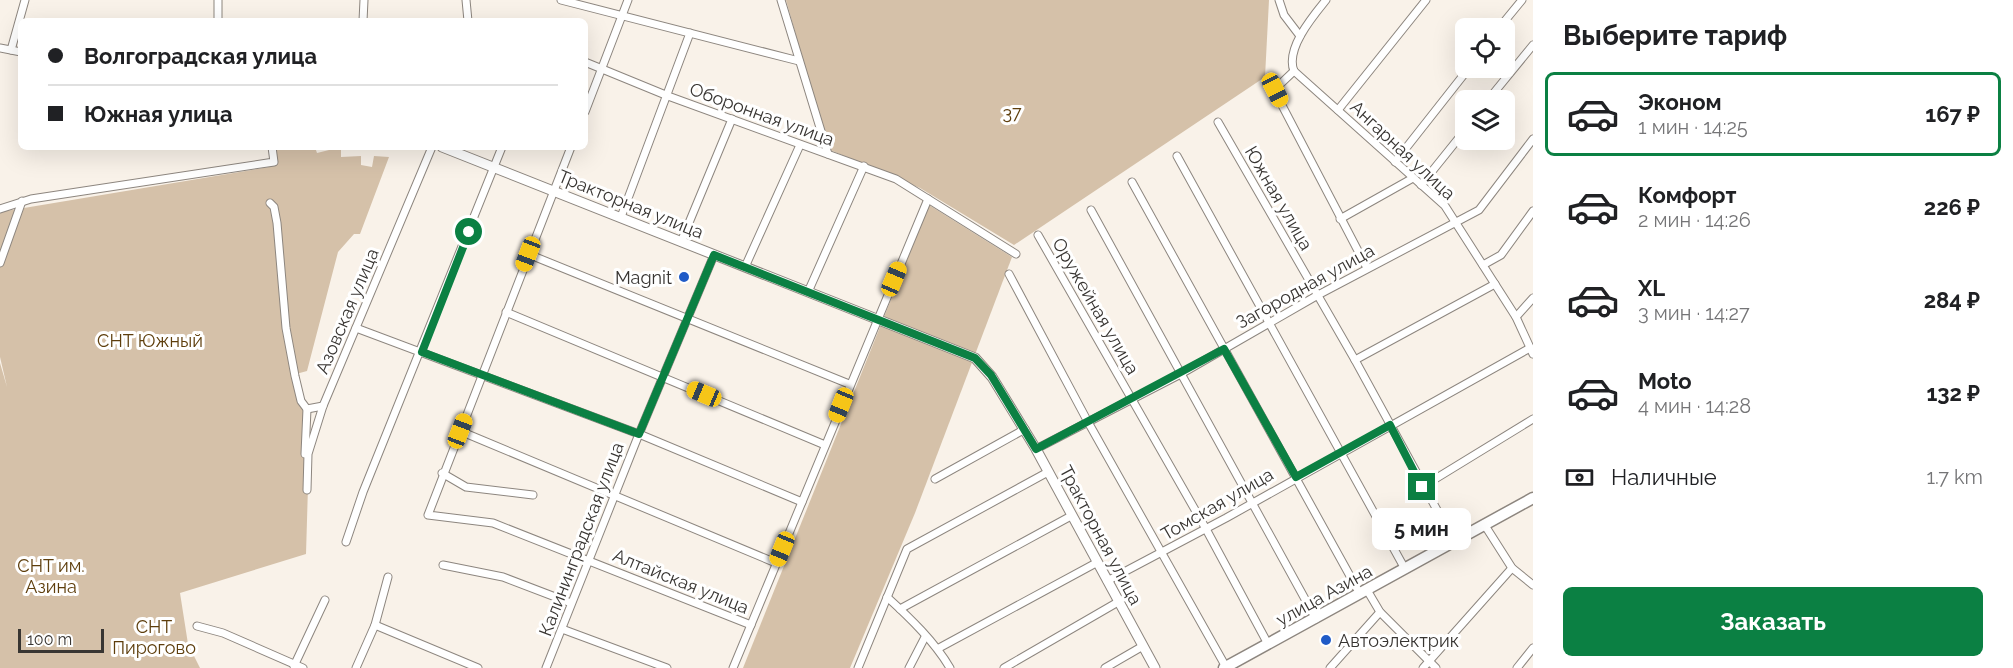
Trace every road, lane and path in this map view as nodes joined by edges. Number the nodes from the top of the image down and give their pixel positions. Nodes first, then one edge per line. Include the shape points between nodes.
1 (25, 0) edge
2 (218, 0) edge
3 (364, 0) edge
4 (466, 0) edge
5 (561, 0) edge
6 (628, 0) edge
7 (781, 0) edge
8 (1279, 0) edge
9 (1326, 0) edge
10 (1426, 0) edge
11 (1522, 0) edge
12 (623, 17) junction
13 (20, 18) edge
14 (218, 18) edge
15 (363, 18) edge
16 (469, 18) edge
17 (1507, 18) edge
18 (18, 25) edge
19 (690, 33) junction
20 (1300, 36) junction
21 (1533, 45) edge
22 (0, 48) edge
23 (11, 50) junction
24 (18, 51) edge
25 (799, 61) junction
26 (588, 63) edge
27 (603, 69) junction
28 (1294, 71) junction
29 (1461, 78) edge
30 (1496, 90) edge
31 (668, 96) junction
32 (588, 105) edge
33 (1338, 110) junction
34 (732, 119) junction
35 (1218, 122) dead end
36 (1533, 139) edge
37 (1455, 143) edge
38 (800, 145) junction
39 (272, 150) edge
40 (431, 150) edge
41 (449, 150) edge
42 (501, 150) edge
43 (570, 150) edge
44 (828, 154) junction
45 (1176, 156) dead end
46 (1395, 162) junction
47 (864, 166) junction
48 (494, 168) junction
49 (1413, 178) junction
50 (1132, 182) dead end
51 (1421, 185) junction
52 (553, 190) junction
53 (928, 199) junction
54 (22, 201) junction
55 (270, 203) dead end
56 (0, 209) edge
57 (1091, 210) dead end
58 (1533, 211) edge
59 (621, 217) junction
60 (1340, 219) junction
61 (1456, 223) junction
62 (1038, 235) dead end
63 (681, 242) junction
64 (528, 254) junction
65 (1016, 254) dead end
66 (714, 255) junction
67 (0, 263) edge
68 (1483, 265) junction
69 (745, 267) junction
70 (1368, 268) junction
71 (1009, 274) dead end
72 (1495, 284) junction
73 (808, 292) junction
74 (1318, 295) junction
75 (1533, 298) edge
76 (506, 312) junction
77 (1516, 318) junction
78 (686, 319) junction
79 (877, 319) junction
80 (1268, 323) junction
81 (356, 328) junction
82 (1224, 349) junction
83 (1532, 351) edge
84 (422, 352) junction
85 (1355, 360) junction
86 (482, 374) junction
87 (1179, 375) junction
88 (663, 377) junction
89 (849, 384) junction
90 (1133, 399) junction
91 (323, 406) junction
92 (307, 409) junction
93 (1533, 418) edge
94 (1088, 422) junction
95 (1390, 425) junction
96 (1025, 429) junction
97 (460, 431) junction
98 (639, 434) junction
99 (825, 446) junction
100 (1036, 449) junction
101 (1342, 453) junction
102 (1048, 472) junction
103 (442, 473) junction
104 (1296, 477) junction
105 (935, 479) dead end
106 (1422, 487) junction
107 (307, 490) dead end
108 (533, 495) dead end
109 (615, 495) junction
110 (302, 498) dead end
111 (1533, 498) edge
112 (801, 502) junction
113 (1250, 502) junction
114 (1071, 516) junction
115 (1484, 524) junction
116 (1206, 529) junction
117 (346, 542) dead end
118 (1454, 542) junction
119 (1161, 553) junction
120 (590, 560) junction
121 (776, 563) junction
122 (1096, 563) junction
123 (443, 565) dead end
124 (1512, 568) junction
125 (1405, 569) junction
126 (388, 577) dead end
127 (1107, 581) junction
128 (1533, 585) edge
129 (1364, 592) junction
130 (887, 597) junction
131 (325, 600) dead end
132 (1118, 602) junction
133 (571, 603) junction
134 (900, 609) junction
135 (1380, 612) junction
136 (1316, 619) junction
137 (375, 625) junction
138 (751, 625) junction
139 (197, 626) dead end
140 (562, 629) junction
141 (925, 637) junction
142 (1268, 645) junction
143 (1143, 646) junction
144 (939, 648) junction
145 (1533, 648) edge
146 (1429, 661) junction
147 (294, 666) edge
148 (303, 668) edge
149 (356, 668) edge
150 (478, 668) edge
151 (546, 668) edge
152 (667, 668) edge
153 (733, 668) edge
154 (858, 668) edge
155 (909, 668) edge
156 (950, 668) edge
157 (1004, 668) edge
158 (1105, 668) edge
159 (1155, 668) edge
160 (1225, 668) edge
161 (1330, 668) edge
162 (1423, 668) edge
163 (1436, 668) edge
164 (1516, 668) edge

1 - 13 street
2 - 14 street
3 - 15 street
4 - 16 street
5 - 12 street
6 - 12 street
7 - 25 street
8 - 20 street via 1284,15
9 - 20 street
10 - 33 street
11 - 17 street
12 - 19 street
12 - 27 street
18 - 23 street
19 - 25 street
19 - 31 street
20 - 28 street
21 - 30 street
22 - 23 street
23 - 24 street
25 - 44 street
26 - 27 street, Оборонная улица
27 - 31 street, Оборонная улица
27 - 32 street
28 - 33 street, Ангарная улица
28 - 60 street via 1275,90
29 - 46 street
31 - 34 street, Оборонная улица
31 - 59 street
33 - 46 street, Ангарная улица
34 - 38 street, Оборонная улица
34 - 63 street
35 - 74 street, Южная улица
36 - 61 street, Загородная улица via 1479,210
37 - 51 street
38 - 44 street, Оборонная улица
38 - 69 street
39 - 54 street via 274,162
40 - 81 street, Азовская улица
41 - 48 street, Тракторная улица
42 - 48 street
43 - 52 street
44 - 47 street, Оборонная улица
45 - 80 street
46 - 49 street, Ангарная улица
47 - 53 street, Оборонная улица via 896,179
47 - 73 street
48 - 52 street, Тракторная улица
48 - 84 street
49 - 51 street, Ангарная улица
49 - 60 street
50 - 82 street
51 - 61 street, Ангарная улица via 1445,206
52 - 59 street, Тракторная улица
52 - 64 street
53 - 65 street, Оборонная улица
53 - 79 street
54 - 56 street
54 - 67 street
55 - 92 street via 278,223 286,328 301,401
57 - 87 street
58 - 68 street via 1501,255
59 - 63 street, Тракторная улица
60 - 70 street
61 - 68 street, Ангарная улица
61 - 70 street, Загородная улица
62 - 90 street, Оружейная улица
63 - 66 street, Тракторная улица
64 - 76 street
64 - 78 street
66 - 69 street, Тракторная улица
66 - 78 street, Калининградская улица
68 - 72 street, Ангарная улица
69 - 73 street, Тракторная улица
70 - 74 street, Загородная улица
71 - 94 street
72 - 77 street, Ангарная улица
72 - 85 street
73 - 79 street, Тракторная улица
74 - 80 street, Загородная улица
74 - 85 street, Южная улица
75 - 77 street
76 - 86 street
76 - 88 street
77 - 83 street, Ангарная улица
78 - 88 street, Калининградская улица
78 - 89 street
79 - 89 street
79 - 96 street, Тракторная улица via 975,358 991,375
80 - 82 street, Загородная улица
80 - 101 street
81 - 84 street
81 - 91 street, Азовская улица
82 - 87 street, Загородная улица
82 - 104 street
83 - 95 street, Томская улица
84 - 86 street
84 - 117 street
85 - 95 street, Южная улица
86 - 97 street
86 - 98 street
87 - 90 street, Загородная улица
87 - 113 street
88 - 98 street, Калининградская улица
88 - 99 street
89 - 99 street
90 - 94 street, Загородная улица
90 - 116 street, Оружейная улица
91 - 92 street
91 - 107 street, Азовская улица via 308,454
92 - 110 street
93 - 106 street
94 - 100 street, Загородная улица
94 - 119 street
95 - 101 street, Томская улица
95 - 106 street, Южная улица
96 - 100 street, Тракторная улица
96 - 105 street
97 - 103 street
97 - 109 street
98 - 109 street, Калининградская улица
98 - 112 street
99 - 112 street
100 - 102 street, Тракторная улица
101 - 104 street, Томская улица
101 - 125 street
102 - 114 street, Тракторная улица
102 - 130 street via 906,549
103 - 108 street via 466,487
103 - 120 street, Алтайская улица via 428,515 493,523
104 - 113 street, Томская улица
104 - 129 street
106 - 118 street, Южная улица
109 - 120 street, Калининградская улица
109 - 121 street
111 - 115 main road, улица Азина
112 - 121 street
113 - 116 street, Томская улица
113 - 136 street
114 - 122 street, Тракторная улица
114 - 134 street
115 - 118 main road, улица Азина
115 - 124 street
116 - 119 street, Томская улица
116 - 142 street, Оружейная улица
118 - 125 main road, улица Азина
119 - 127 street, Томская улица
119 - 160 street
120 - 133 street, Калининградская улица
120 - 138 street, Алтайская улица
121 - 138 street
122 - 127 street, Тракторная улица
122 - 144 street
123 - 133 street via 503,577
124 - 128 street
124 - 146 street
125 - 129 main road, улица Азина
126 - 137 street
127 - 132 street, Тракторная улица
129 - 135 street
129 - 136 main road, улица Азина
130 - 134 street
130 - 154 street
131 - 147 street
132 - 143 street, Тракторная улица
132 - 157 street
133 - 140 street, Калининградская улица
134 - 141 street
135 - 146 street
135 - 161 street
136 - 142 main road, улица Азина
137 - 149 street
137 - 150 street
138 - 153 street
139 - 147 street via 223,633
140 - 151 street, Калининградская улица
140 - 152 street
141 - 144 street
141 - 155 street
142 - 160 main road, улица Азина
143 - 158 street
143 - 159 street, Тракторная улица
144 - 156 street
145 - 164 street
146 - 162 street
146 - 163 street
147 - 148 street

